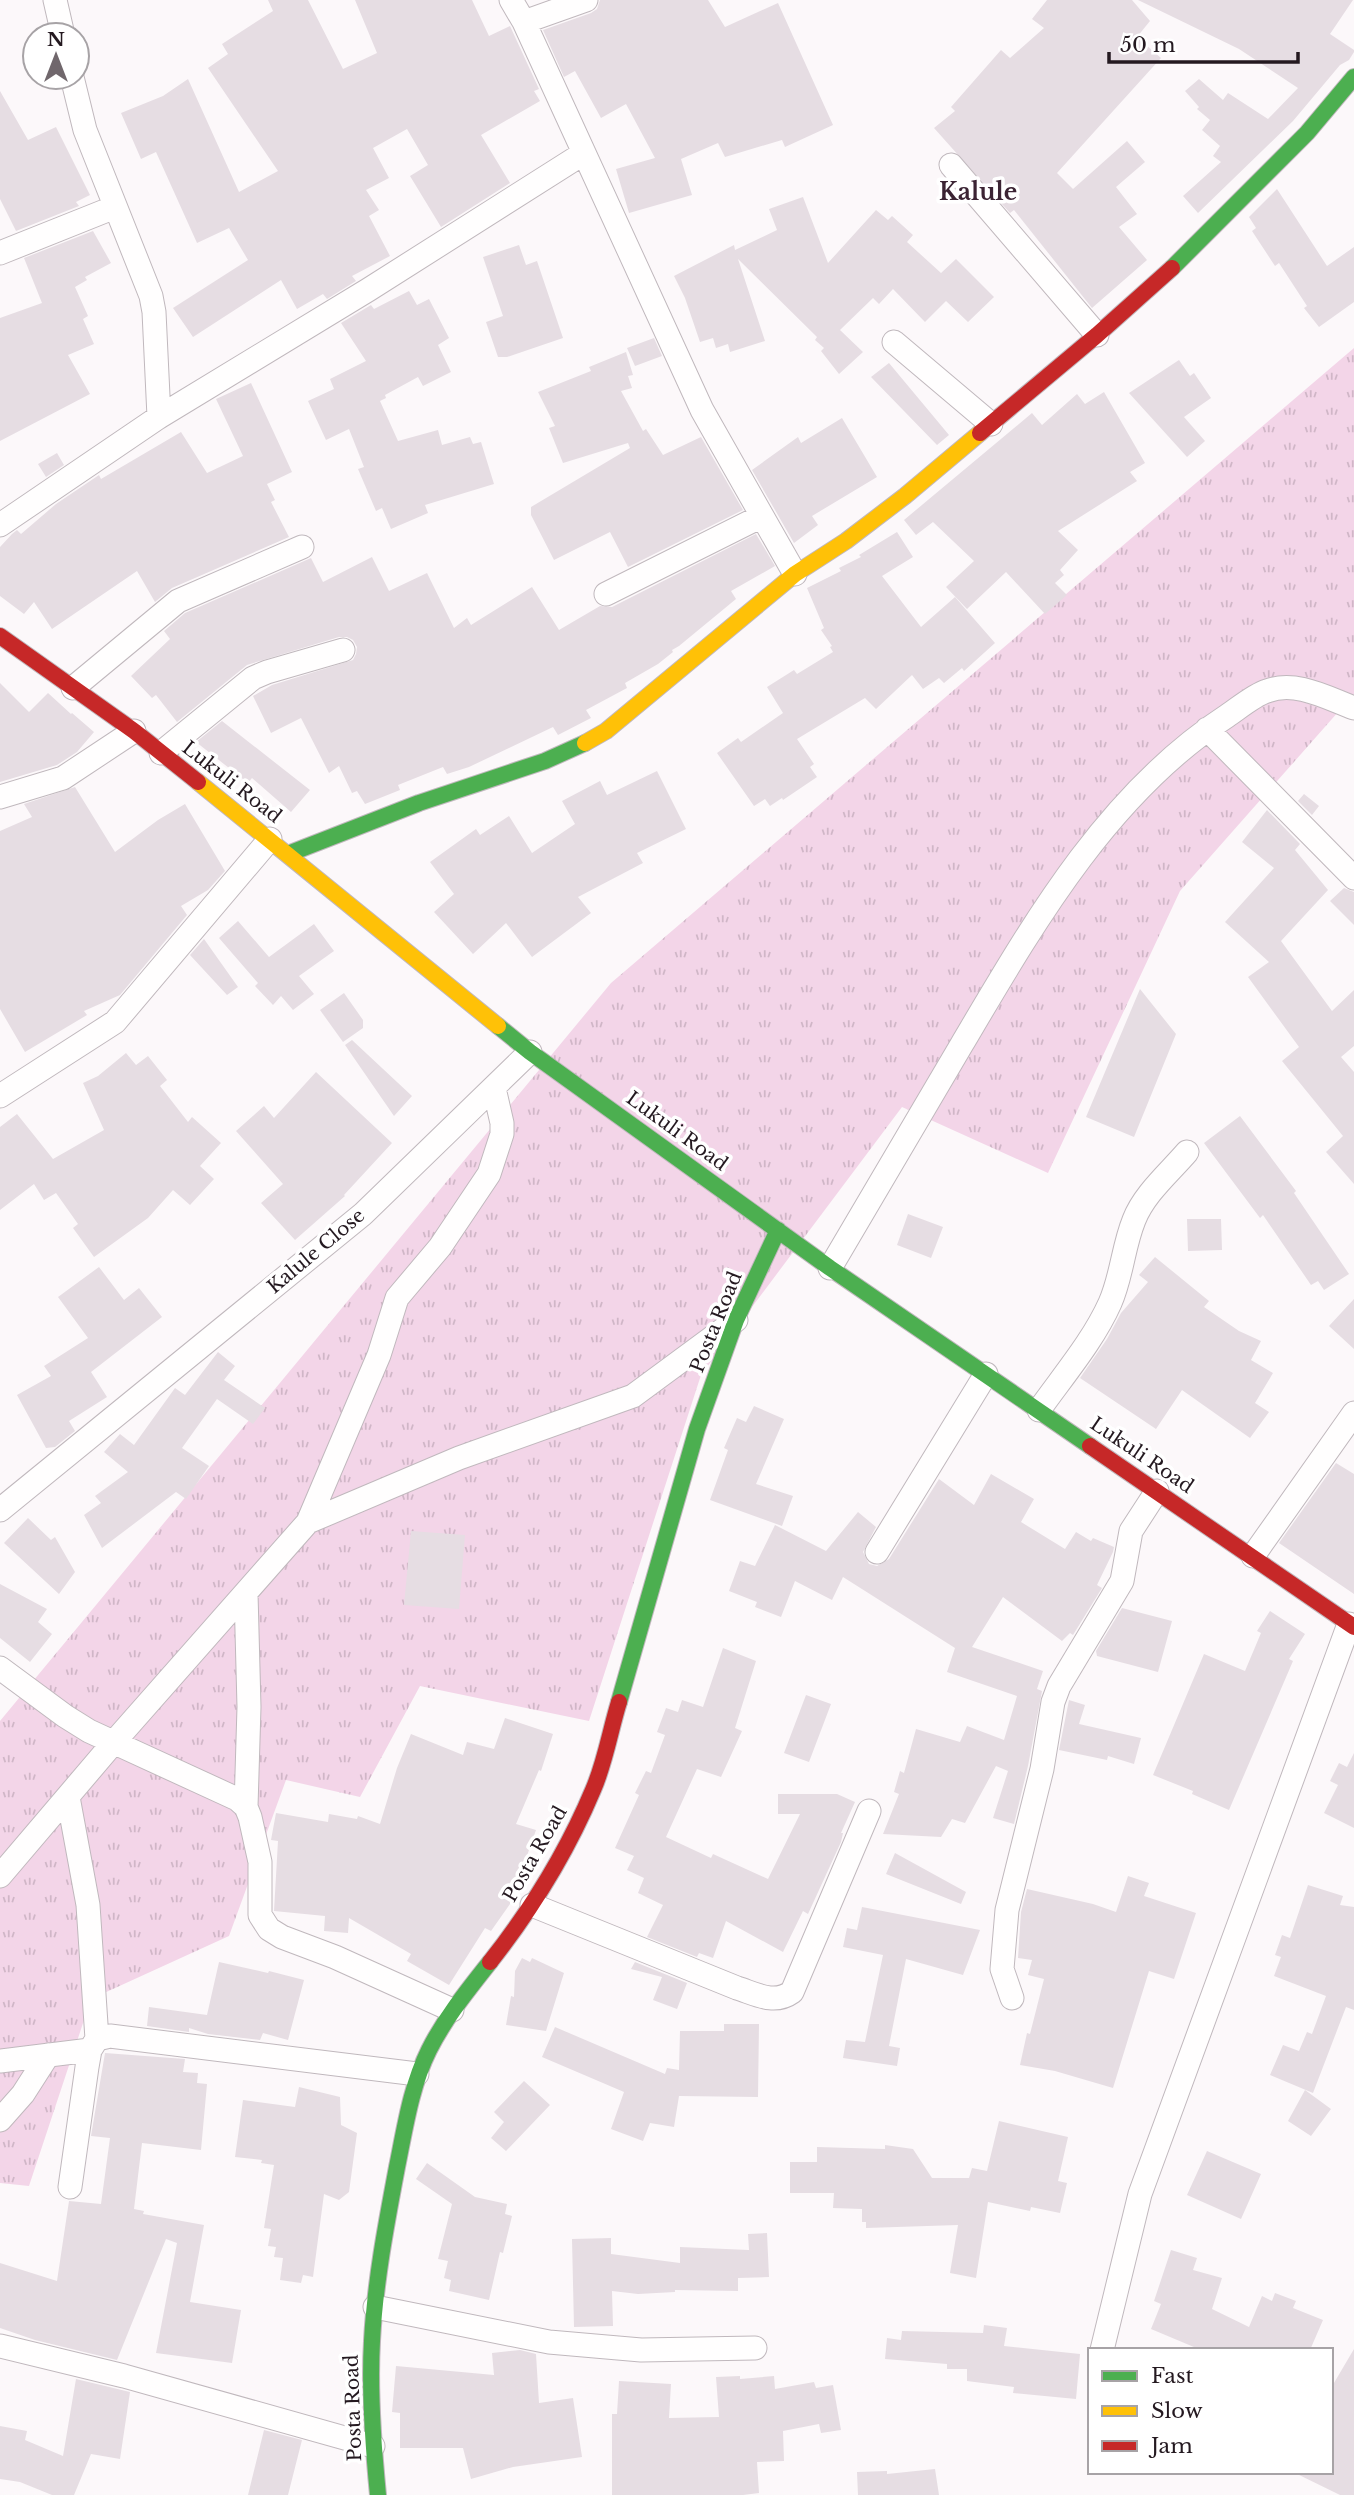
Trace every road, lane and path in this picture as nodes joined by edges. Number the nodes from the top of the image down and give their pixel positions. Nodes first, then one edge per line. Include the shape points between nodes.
1 (55, 0) edge
2 (511, 0) edge
3 (586, 0) edge
4 (60, 21) edge
5 (524, 22) junction
6 (1354, 77) edge
7 (75, 91) edge
8 (584, 153) junction
9 (951, 165) dead end
10 (115, 207) junction
11 (0, 253) edge
12 (1097, 335) junction
13 (894, 342) dead end
14 (159, 417) junction
15 (991, 424) junction
16 (762, 516) junction
17 (0, 525) edge
18 (302, 547) dead end
19 (795, 574) junction
20 (606, 594) dead end
21 (0, 636) edge
22 (344, 650) dead end
23 (73, 688) junction
24 (1354, 708) edge
25 (1208, 729) junction
26 (134, 731) junction
27 (161, 753) junction
28 (0, 797) edge
29 (270, 839) junction
30 (288, 854) junction
31 (1354, 878) edge
32 (530, 1052) junction
33 (494, 1087) junction
34 (0, 1096) edge
35 (1187, 1153) dead end
36 (778, 1230) junction
37 (830, 1268) junction
38 (736, 1320) junction
39 (986, 1374) junction
40 (1039, 1410) junction
41 (1354, 1413) edge
42 (1157, 1491) junction
43 (0, 1510) edge
44 (308, 1522) junction
45 (877, 1552) dead end
46 (1253, 1556) junction
47 (246, 1593) junction
48 (1352, 1626) edge
49 (0, 1668) edge
50 (114, 1742) junction
51 (68, 1797) junction
52 (246, 1807) junction
53 (869, 1811) dead end
54 (0, 1876) edge
55 (533, 1905) junction
56 (1012, 1998) dead end
57 (452, 2010) junction
58 (94, 2044) junction
59 (48, 2056) junction
60 (0, 2061) edge
61 (417, 2074) junction
62 (0, 2120) edge
63 (70, 2188) dead end
64 (375, 2307) junction
65 (0, 2346) edge
66 (755, 2348) dead end
67 (1102, 2348) edge
68 (373, 2446) junction
69 (378, 2495) edge

1 - 4 street
2 - 5 street
3 - 5 street
5 - 8 street
6 - 12 street via 1307,133 1169,271
7 - 10 street via 85,130
8 - 14 street
8 - 16 street via 702,410
9 - 12 street
10 - 11 street
10 - 14 street via 152,304
12 - 15 street
13 - 15 street
14 - 17 street
15 - 19 street via 866,526
16 - 19 street
16 - 20 street
18 - 23 street via 178,601
19 - 30 street via 606,731 576,749 434,797
21 - 23 street, Lukuli Road
22 - 27 street via 253,678
23 - 26 street, Lukuli Road
24 - 25 street via 1301,688 1284,688 1266,691
25 - 31 street
25 - 37 street via 1112,818 1048,902
26 - 27 street, Lukuli Road
26 - 28 street via 63,778
27 - 29 street, Lukuli Road
29 - 30 street, Lukuli Road
29 - 34 street via 115,1022
30 - 32 street, Lukuli Road
32 - 33 street, Kalule Close
32 - 36 street, Lukuli Road
33 - 43 street, Kalule Close via 363,1214
33 - 44 street via 502,1134 489,1174 440,1247 397,1298 379,1355
35 - 40 street via 1135,1218 1110,1303
36 - 37 street, Lukuli Road
36 - 38 street, Posta Road
37 - 39 street, Lukuli Road
38 - 44 street via 633,1395 459,1458
38 - 55 street, Posta Road via 697,1429 594,1788
39 - 40 street, Lukuli Road
39 - 45 street
40 - 42 street, Lukuli Road
41 - 46 street
42 - 46 street, Lukuli Road
42 - 56 street via 1131,1531 1122,1581 1053,1702 1042,1769 1007,1910 1002,1969
44 - 47 street
46 - 48 street, Lukuli Road
47 - 50 street
47 - 52 street
48 - 67 street via 1140,2194
49 - 50 street via 65,1716
50 - 51 street
50 - 52 street
51 - 54 street
51 - 58 street via 88,1905
52 - 57 street via 260,1862 260,1915 269,1928
53 - 55 street via 792,1992 783,1998 765,1998 737,1988
55 - 57 street, Posta Road
57 - 61 street, Posta Road
58 - 59 street
58 - 61 street via 110,2036
58 - 63 street
59 - 60 street
59 - 62 street
61 - 64 street, Posta Road
64 - 66 street via 549,2342 641,2350
64 - 68 street, Posta Road via 370,2367
65 - 68 street
68 - 69 street, Posta Road

